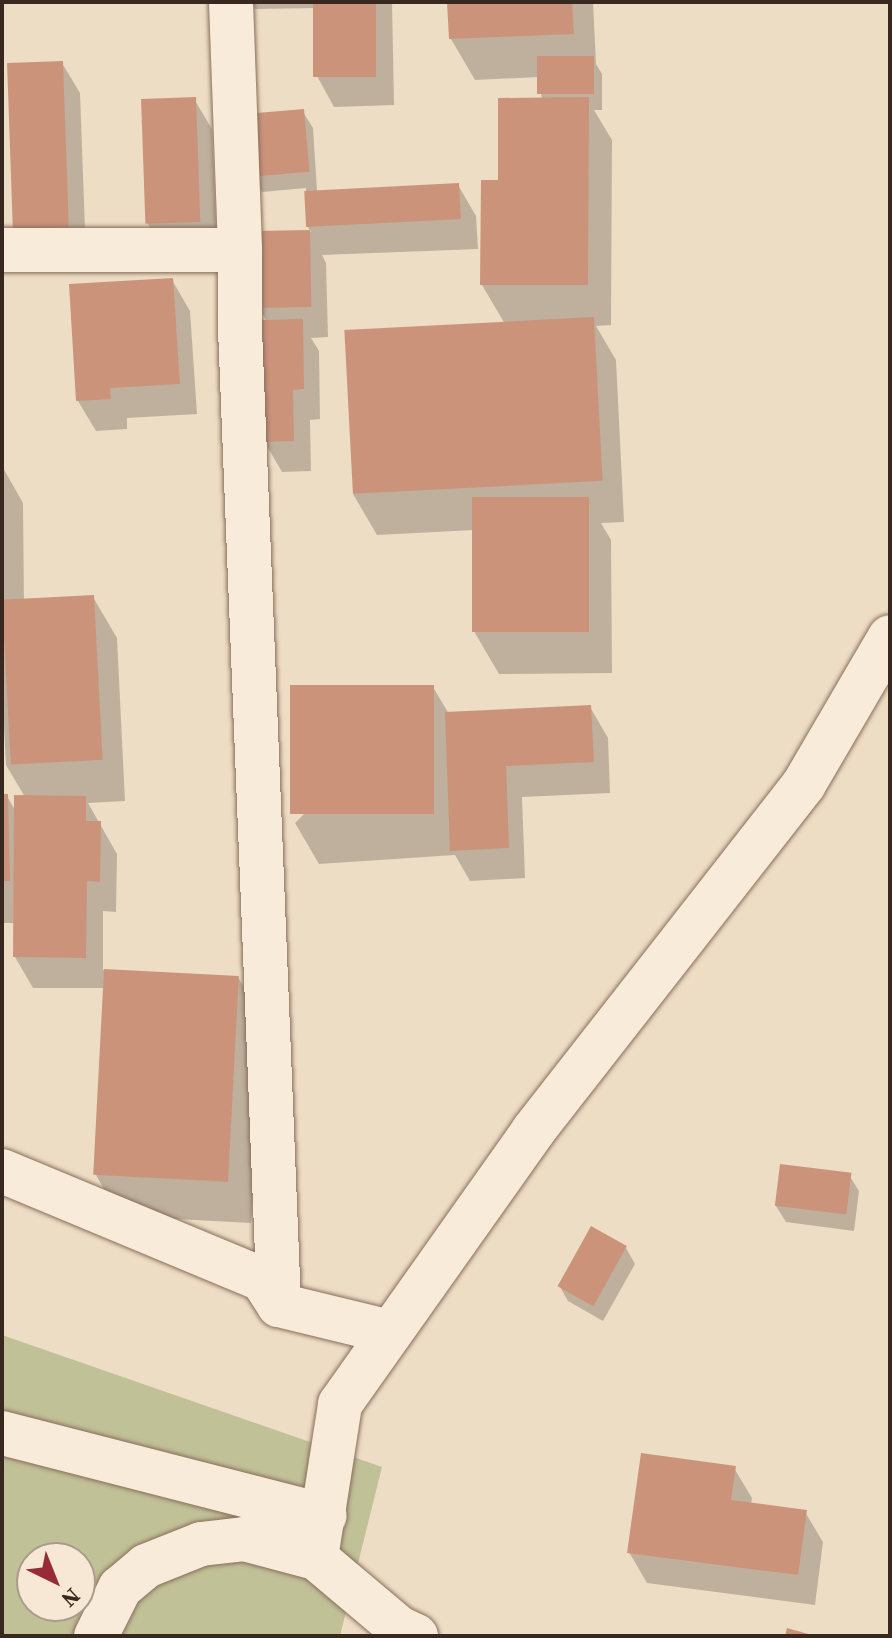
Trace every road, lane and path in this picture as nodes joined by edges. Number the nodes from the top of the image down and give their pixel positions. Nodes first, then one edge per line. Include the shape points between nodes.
1 (231, 2) edge
2 (2, 250) edge
3 (240, 250) junction
4 (890, 637) edge
5 (2, 1171) edge
6 (279, 1305) junction
7 (390, 1332) junction
8 (2, 1433) edge
9 (325, 1516) junction
10 (316, 1558) junction
11 (96, 1636) edge
12 (416, 1636) edge

1 - 3 street
2 - 3 street
3 - 6 street
4 - 7 street via 804,784 533,1131
5 - 6 street via 262,1279
6 - 7 street
7 - 9 street via 340,1404
8 - 9 street
9 - 10 street
10 - 11 street via 244,1539 201,1544 146,1566 120,1588
10 - 12 street via 399,1628

